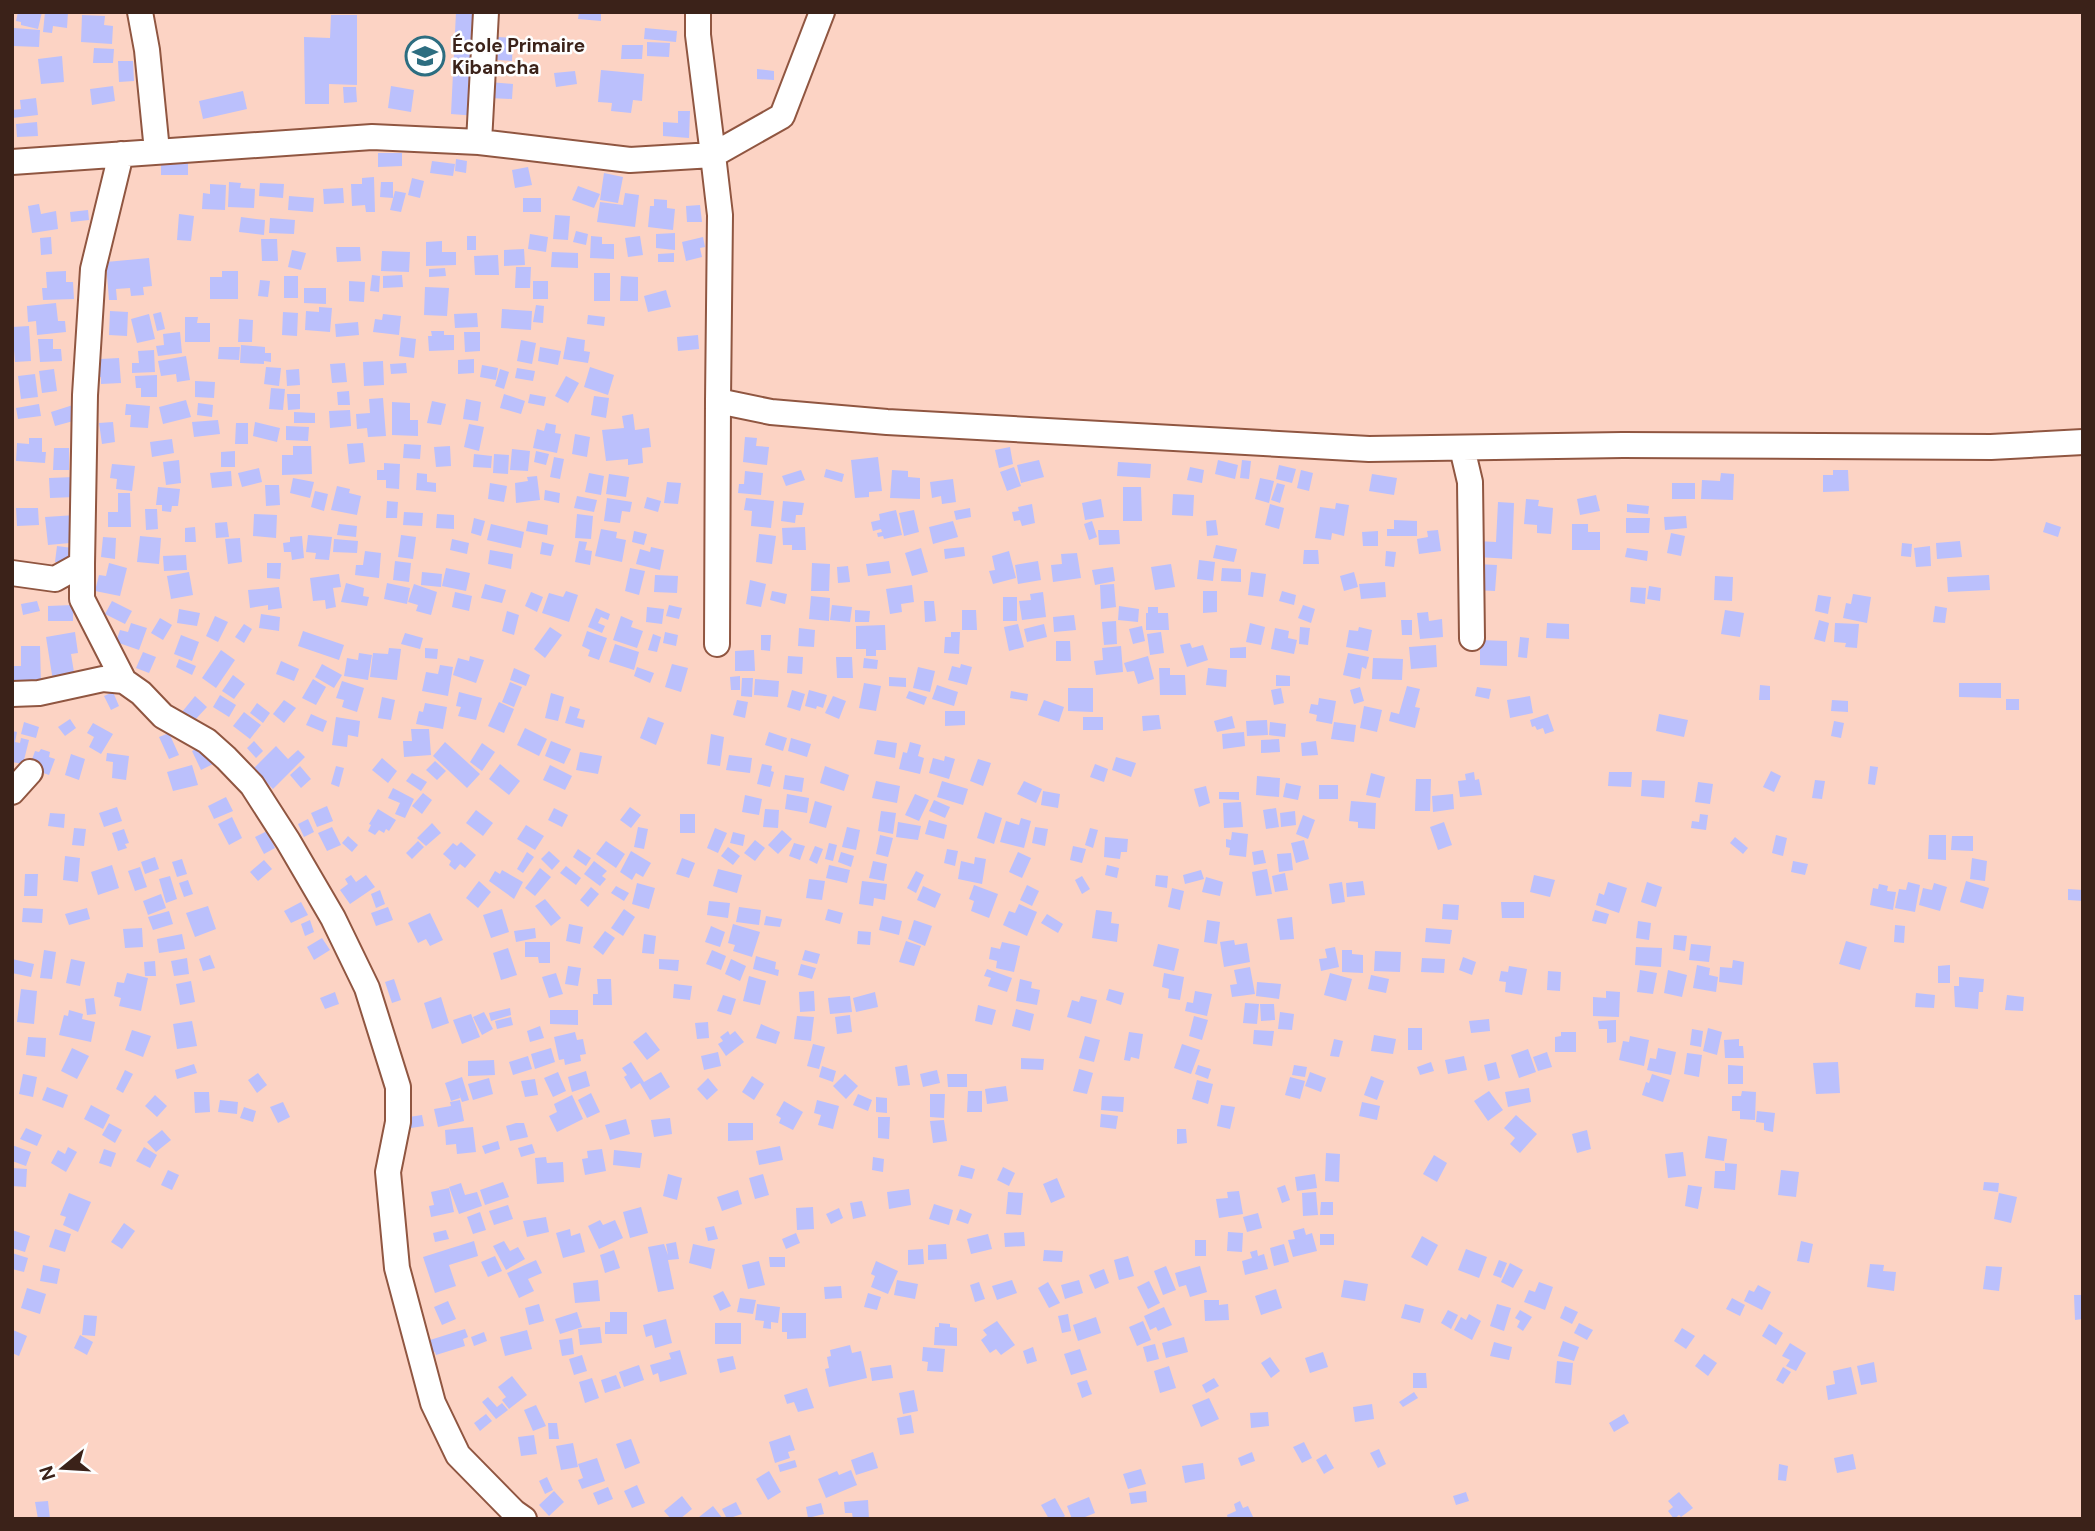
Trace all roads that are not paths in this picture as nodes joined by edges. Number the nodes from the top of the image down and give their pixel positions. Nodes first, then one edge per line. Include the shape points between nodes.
1 (140, 12) edge
2 (486, 12) edge
3 (698, 12) edge
4 (822, 12) edge
5 (479, 142) junction
6 (157, 151) junction
7 (121, 153) junction
8 (713, 155) junction
9 (12, 162) edge
10 (718, 401) junction
11 (2083, 442) edge
12 (1462, 447) junction
13 (82, 564) junction
14 (12, 573) edge
15 (1472, 638) dead end
16 (717, 643) dead end
17 (124, 681) junction
18 (12, 694) edge
19 (30, 772) dead end
20 (12, 792) edge
21 (524, 1519) edge

1 - 6 street
2 - 5 street
3 - 8 street
4 - 8 street via 782,117
5 - 6 street via 372,137
5 - 8 street via 630,160
6 - 7 street
7 - 9 street
7 - 13 street via 93,269
8 - 10 street via 720,215
10 - 12 street via 771,412 1012,430 1369,449
10 - 16 street
11 - 12 street via 1991,447
12 - 15 street via 1470,482
13 - 14 street via 55,579
13 - 17 street via 82,599
17 - 18 street via 103,679 39,694
17 - 21 street via 163,716 207,741 252,785 339,929 366,988 398,1087 398,1122 388,1171 397,1268 433,1403 458,1455
19 - 20 street

